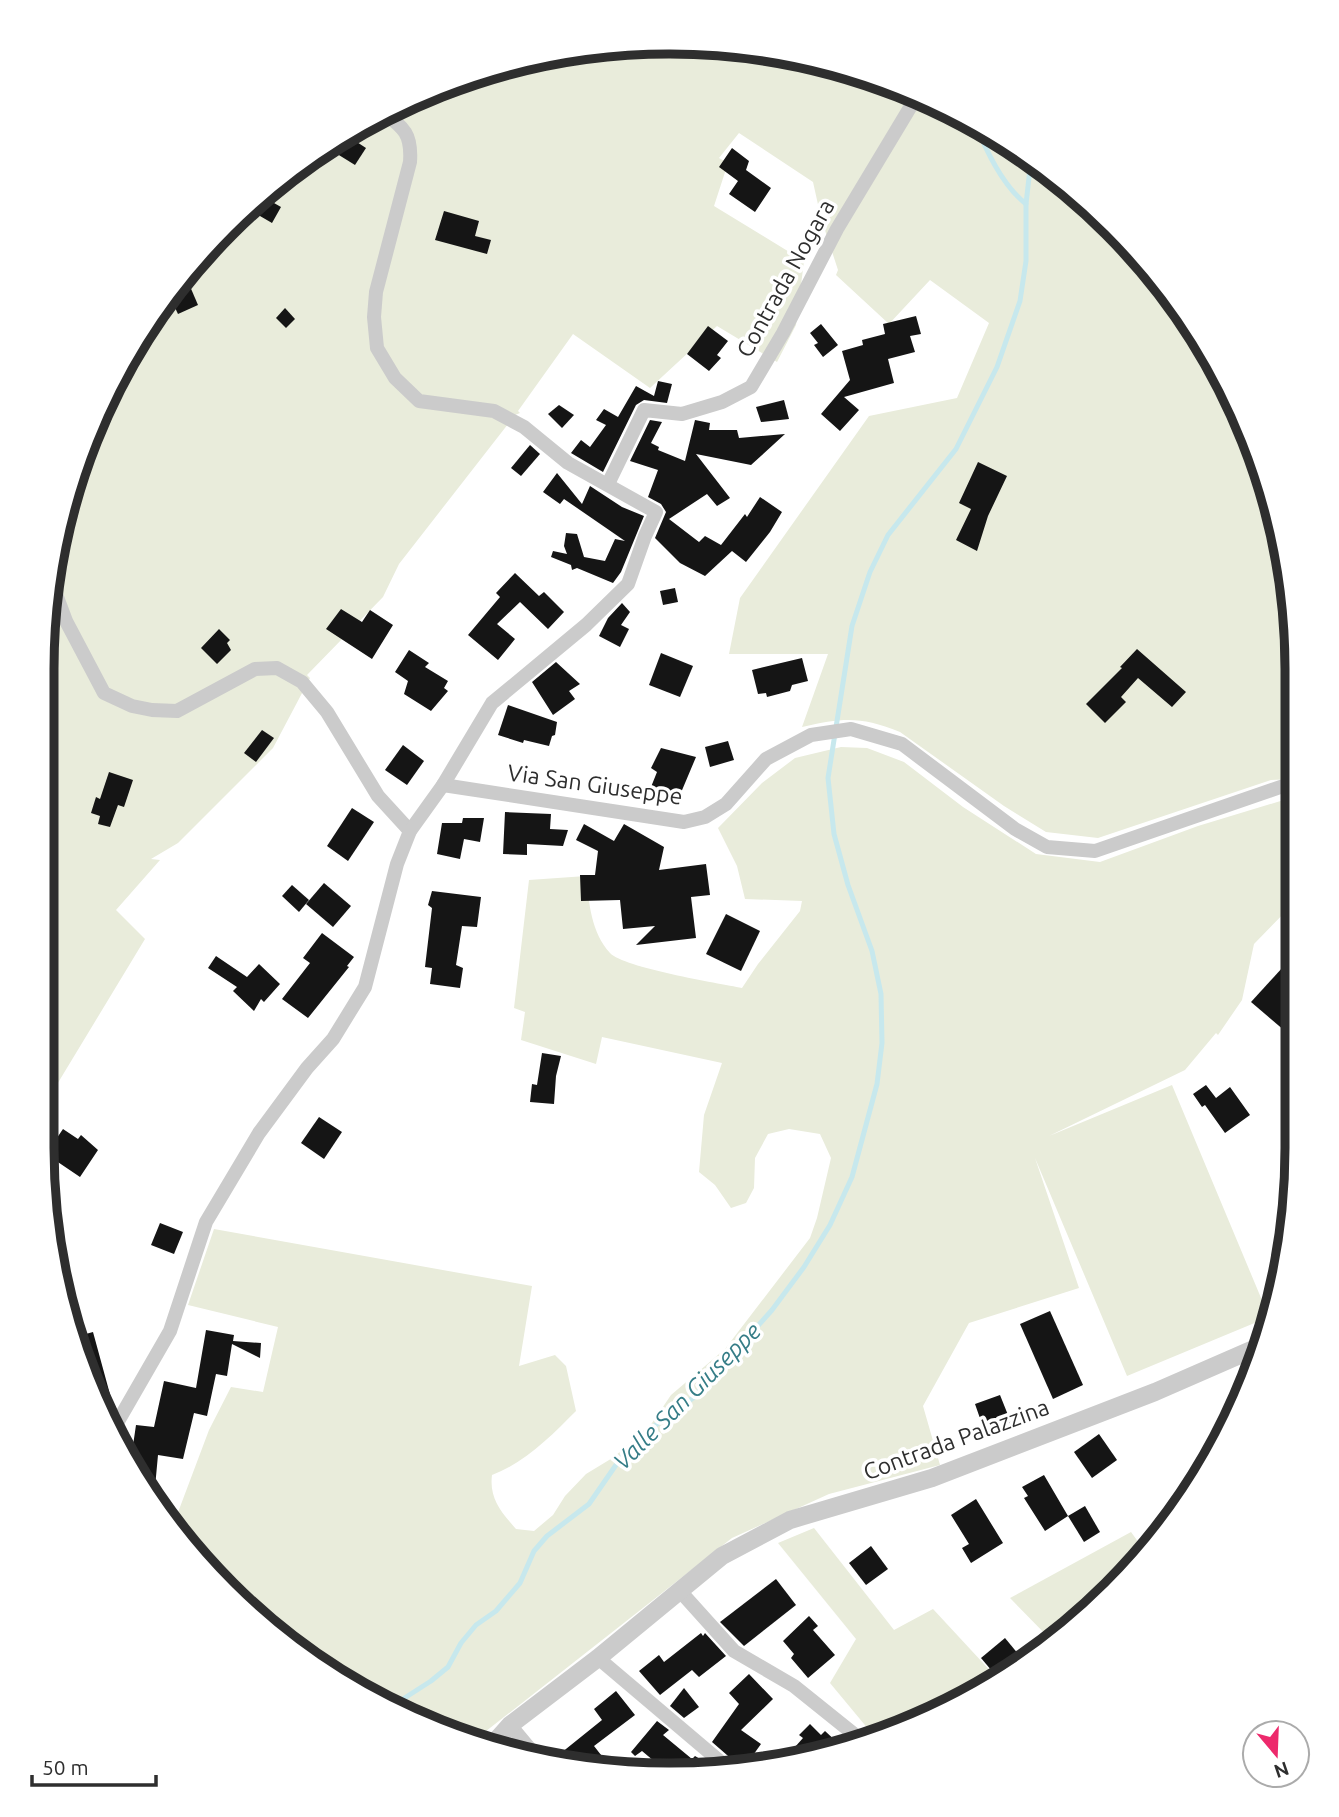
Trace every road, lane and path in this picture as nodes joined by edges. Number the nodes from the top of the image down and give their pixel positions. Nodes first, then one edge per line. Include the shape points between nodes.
1 (912, 104) edge
2 (393, 120) edge
3 (608, 484) junction
4 (59, 602) edge
5 (443, 785) junction
6 (1285, 785) edge
7 (410, 831) junction
8 (1250, 1351) edge
9 (118, 1421) edge
10 (680, 1591) junction
11 (598, 1658) junction
12 (510, 1725) junction
13 (854, 1734) edge
14 (498, 1738) edge
15 (528, 1746) edge
16 (719, 1760) edge

1 - 3 street, Contrada Nogara via 751,387 682,414 644,410
2 - 3 street via 412,144 376,292 377,348 395,378 419,401 494,411 524,427 568,463
3 - 5 street via 656,512 628,584 492,703
4 - 7 street via 104,693 132,706 177,711 255,669 277,668 302,682 327,712 378,796
5 - 6 street, Via San Giuseppe via 684,821 705,817 726,804 766,759 811,735 851,729 902,744 1015,829 1047,847 1095,851
5 - 7 street
7 - 9 street via 365,987 333,1040 259,1133 206,1222 170,1331
8 - 10 street, Contrada Palazzina via 932,1478 790,1520 722,1556
10 - 11 street, Contrada Palazzina
10 - 13 street via 734,1651 794,1686
11 - 12 street, Contrada Palazzina
11 - 16 street
12 - 14 street, Contrada Palazzina
12 - 15 street

